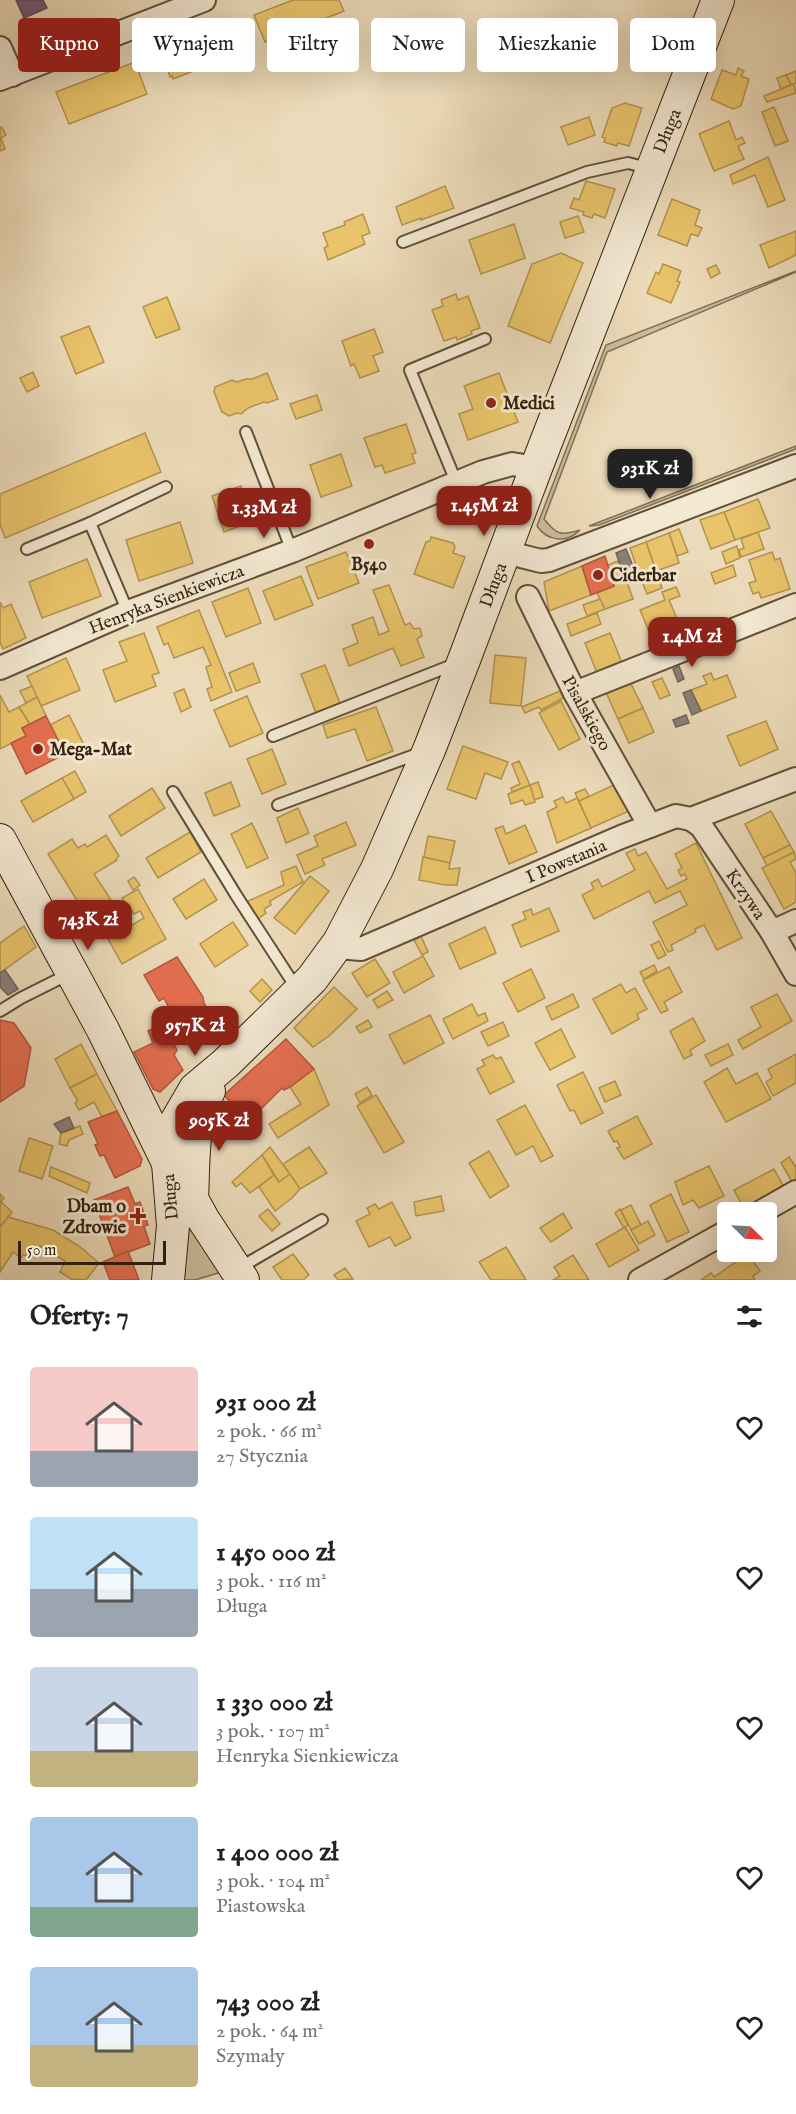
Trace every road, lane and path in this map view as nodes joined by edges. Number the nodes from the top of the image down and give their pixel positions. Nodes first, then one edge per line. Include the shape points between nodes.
1 (204, 0) edge
2 (718, 0) edge
3 (0, 48) edge
4 (6, 77) edge
5 (651, 169) junction
6 (403, 243) dead end
7 (485, 339) dead end
8 (246, 432) dead end
9 (796, 466) edge
10 (536, 468) junction
11 (457, 485) junction
12 (166, 487) dead end
13 (90, 523) junction
14 (27, 549) dead end
15 (292, 551) junction
16 (505, 552) junction
17 (528, 597) dead end
18 (796, 605) edge
19 (128, 612) junction
20 (464, 660) junction
21 (0, 668) edge
22 (575, 693) junction
23 (273, 736) dead end
24 (429, 750) junction
25 (796, 779) edge
26 (173, 792) dead end
27 (278, 805) dead end
28 (691, 819) junction
29 (650, 826) junction
30 (0, 840) edge
31 (796, 921) edge
32 (772, 932) junction
33 (339, 942) junction
34 (72, 973) junction
35 (796, 974) edge
36 (299, 992) junction
37 (1, 1008) edge
38 (226, 1063) junction
39 (131, 1085) junction
40 (195, 1089) junction
41 (168, 1163) junction
42 (796, 1192) edge
43 (192, 1198) junction
44 (777, 1203) edge
45 (322, 1220) dead end
46 (717, 1237) edge
47 (240, 1275) edge
48 (168, 1280) edge
49 (640, 1280) edge

1 - 4 street
2 - 5 street, Długa
3 - 4 street
5 - 6 lane via 628,163 587,172
5 - 10 street, Długa
7 - 11 lane via 410,370
8 - 15 lane
9 - 16 street via 549,560
10 - 11 street, Henryka Sienkiewicza via 512,464
10 - 16 street, Długa
11 - 15 street, Henryka Sienkiewicza
12 - 13 lane
13 - 14 lane
13 - 19 lane
15 - 19 street, Henryka Sienkiewicza
16 - 20 street, Długa
17 - 22 street, Pisalskiego
18 - 22 street
19 - 21 street, Henryka Sienkiewicza
20 - 23 lane
20 - 24 street, Długa
22 - 29 street, Pisalskiego
24 - 27 lane
24 - 33 street, Długa via 377,869
25 - 28 street, I Powstania
26 - 36 lane
28 - 29 street, I Powstania via 676,816
28 - 32 street, Krzywa via 701,826
29 - 33 street, I Powstania via 361,949
30 - 34 street
31 - 32 street
32 - 35 street, Krzywa
33 - 36 street, Długa
34 - 37 lane
34 - 39 street
36 - 38 street, Długa
38 - 40 street, Długa
38 - 43 street, Długa via 205,1099 195,1137
39 - 40 street via 156,1101 173,1101
39 - 41 street
40 - 41 street, Długa via 174,1125
41 - 43 street
41 - 48 street, Długa via 173,1239
42 - 44 street
43 - 47 street
45 - 47 lane
46 - 49 street

